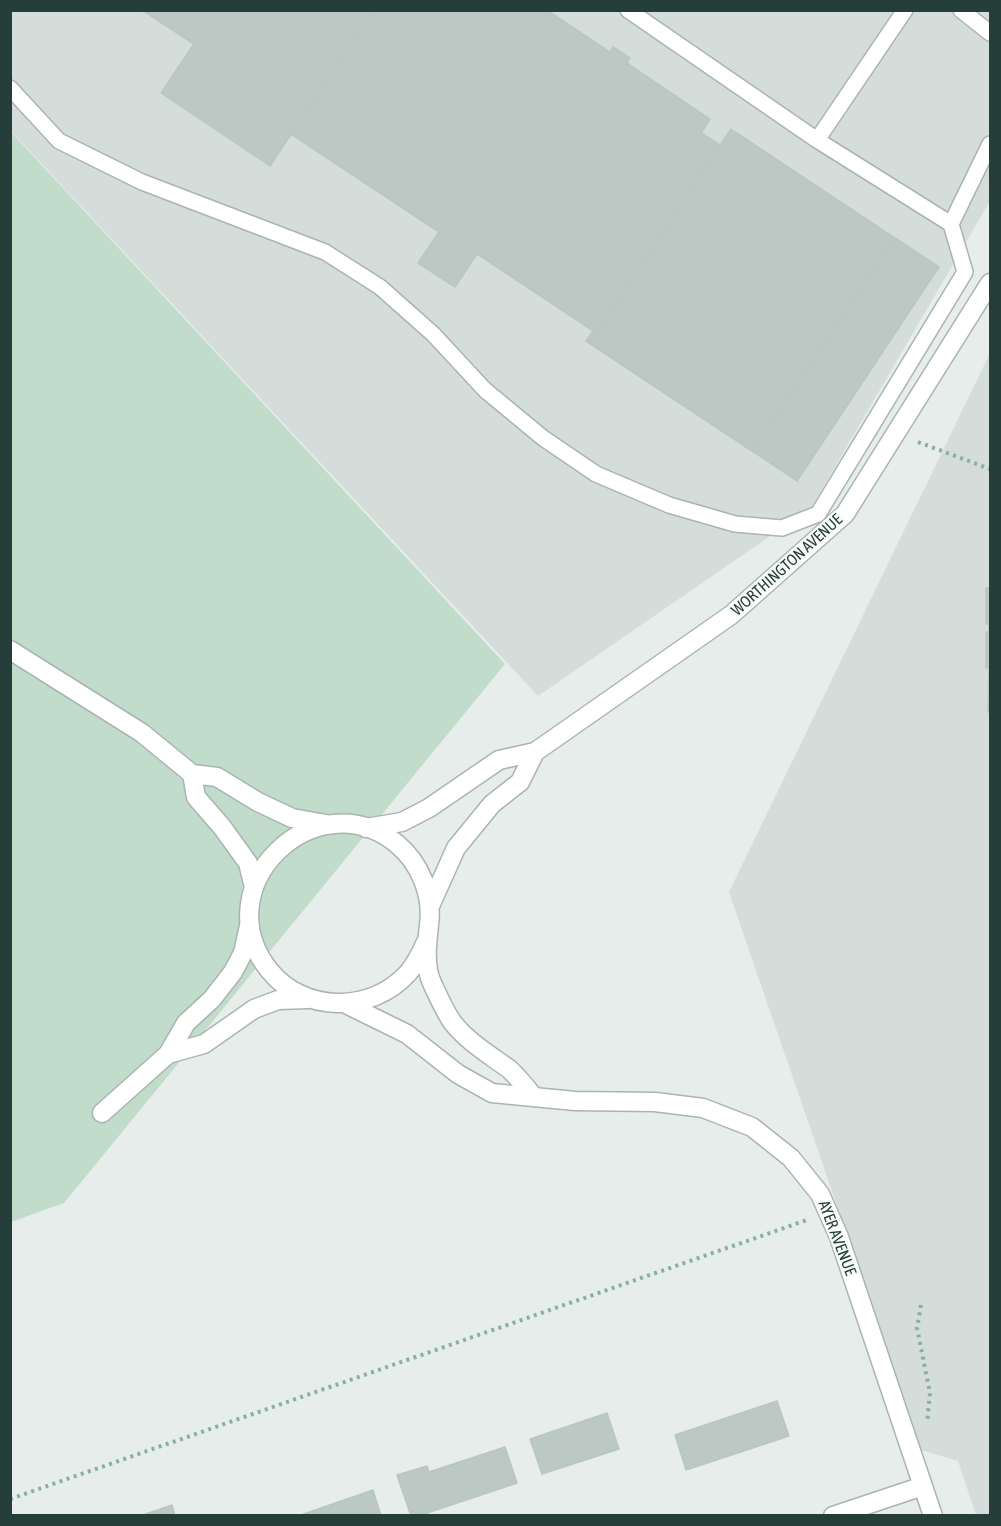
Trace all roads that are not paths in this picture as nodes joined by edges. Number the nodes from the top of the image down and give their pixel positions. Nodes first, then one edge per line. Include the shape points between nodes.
1 (628, 10) edge
2 (905, 10) edge
3 (961, 10) edge
4 (990, 33) edge
5 (10, 88) edge
6 (817, 140) junction
7 (990, 144) edge
8 (951, 224) junction
9 (990, 282) edge
10 (10, 650) edge
11 (535, 752) junction
12 (192, 774) junction
13 (331, 825) junction
14 (366, 828) junction
15 (254, 887) junction
16 (430, 906) junction
17 (250, 921) junction
18 (426, 942) junction
19 (310, 999) junction
20 (345, 1004) junction
21 (168, 1054) junction
22 (533, 1096) junction
23 (102, 1113) dead end
24 (923, 1486) junction
25 (833, 1515) edge
26 (933, 1515) edge

1 - 6 lane
2 - 6 lane
3 - 4 lane
5 - 8 lane via 59,141 142,182 325,252 380,287 433,334 485,390 543,438 596,474 669,506 735,524 782,528 818,514 965,272
6 - 8 lane
7 - 8 lane
9 - 11 street, WORTHINGTON AVENUE via 845,514 731,615
10 - 12 street via 142,733
11 - 14 street, WORTHINGTON AVENUE via 499,760 402,822
11 - 16 street, WORTHINGTON AVENUE via 520,782 492,804 456,848
12 - 13 street via 218,777 292,818
12 - 15 street via 196,797 248,863
13 - 14 street
13 - 15 street via 297,835 283,844 260,871
14 - 16 street via 390,839 410,857 420,872
15 - 17 street
16 - 18 street
17 - 19 street via 259,954 268,969 280,982
17 - 21 street via 243,953 233,972 186,1023
18 - 20 street via 408,973 395,985 380,995
18 - 22 street via 430,980 453,1023
19 - 20 street
19 - 21 street via 278,1000 254,1009 204,1044
20 - 22 street, AYER AVENUE via 407,1034 458,1074 492,1093
21 - 23 street
22 - 24 street, AYER AVENUE via 704,1108 752,1127 791,1158 820,1194 839,1236
24 - 25 street
24 - 26 street, AYER AVENUE

